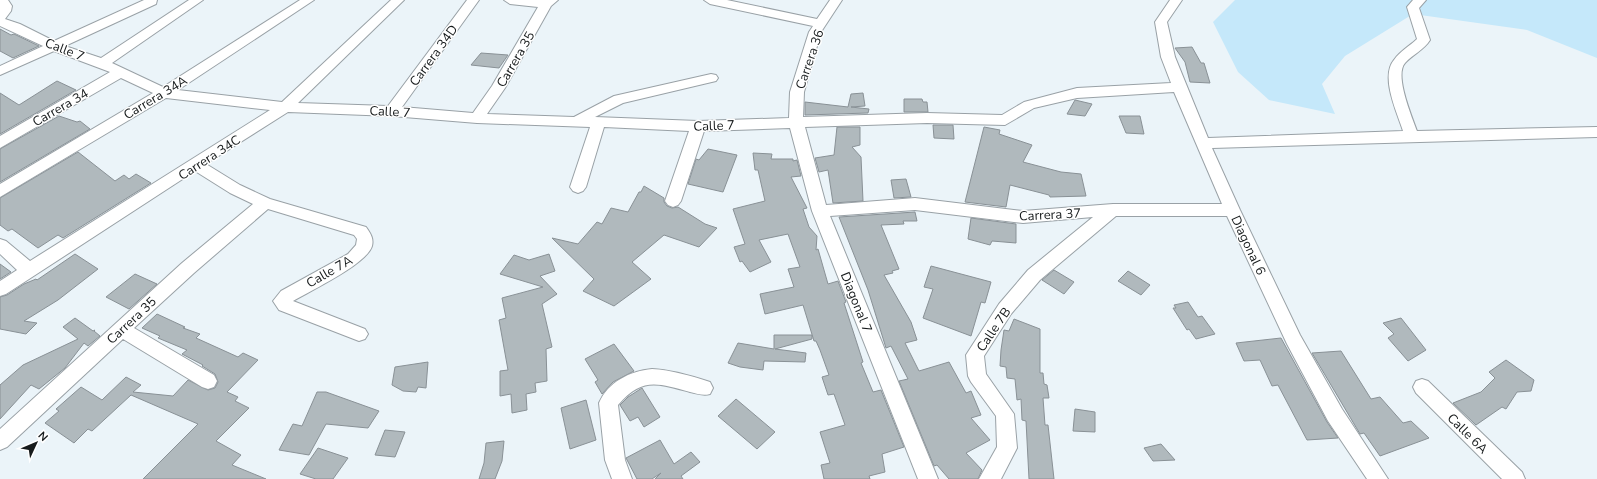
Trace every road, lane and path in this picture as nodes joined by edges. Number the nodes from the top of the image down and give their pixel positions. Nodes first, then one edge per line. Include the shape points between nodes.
1 (1, 0) edge
2 (197, 0) edge
3 (308, 0) edge
4 (398, 0) edge
5 (473, 0) edge
6 (510, 0) edge
7 (710, 0) edge
8 (836, 0) edge
9 (1176, 0) edge
10 (1420, 0) edge
11 (152, 1) edge
12 (549, 2) edge
13 (0, 17) edge
14 (0, 22) edge
15 (821, 24) junction
16 (53, 46) junction
17 (102, 63) junction
18 (0, 71) edge
19 (121, 72) junction
20 (711, 78) dead end
21 (1180, 87) junction
22 (164, 93) junction
23 (285, 107) junction
24 (392, 111) junction
25 (477, 118) junction
26 (575, 122) junction
27 (796, 122) junction
28 (598, 124) junction
29 (698, 126) junction
30 (1597, 132) edge
31 (1412, 138) junction
32 (0, 142) edge
33 (1203, 143) junction
34 (196, 165) junction
35 (578, 187) dead end
36 (0, 191) edge
37 (673, 200) dead end
38 (265, 203) junction
39 (1113, 210) junction
40 (1232, 210) junction
41 (820, 211) junction
42 (0, 246) edge
43 (29, 270) junction
44 (0, 289) edge
45 (121, 329) junction
46 (359, 334) dead end
47 (208, 381) dead end
48 (704, 388) dead end
49 (1422, 388) dead end
50 (0, 441) edge
51 (622, 479) edge
52 (928, 479) edge
53 (989, 479) edge
54 (1378, 479) edge
55 (1515, 479) edge

1 - 13 street via 6,6
2 - 17 street
3 - 22 street, Carrera 34A
4 - 23 street, Carrera 34C
5 - 24 street, Carrera 34D
6 - 12 street
7 - 15 street
8 - 15 street, Carrera 36
9 - 21 street, Diagonal 6 via 1161,22 1168,57
10 - 31 street via 1413,7 1413,12 1422,28 1424,40 1395,68 1396,83
11 - 16 street
12 - 25 street, Carrera 35 via 498,88
14 - 16 street, Calle 7 via 16,27
15 - 27 street, Carrera 36 via 815,32 797,92
16 - 17 street, Calle 7
16 - 18 street
17 - 19 street, Calle 7
19 - 22 street, Calle 7
19 - 32 street, Carrera 34
20 - 26 street via 619,99
21 - 27 street, Calle 7 via 1077,93 1029,105 1005,120 927,118
21 - 33 street, Diagonal 6
22 - 23 street, Calle 7
22 - 36 street, Carrera 34A
23 - 24 street, Calle 7
23 - 34 street, Carrera 34C
24 - 25 street, Calle 7
25 - 26 street, Calle 7
26 - 28 street, Calle 7
27 - 29 street, Calle 7
27 - 41 street, Diagonal 7
28 - 29 street, Calle 7
28 - 35 street
29 - 37 street
30 - 31 street
31 - 33 street via 1301,138
33 - 40 street, Diagonal 6
34 - 38 street, Calle 7A via 235,189
34 - 43 street, Carrera 34C
38 - 45 street, Carrera 35
38 - 46 street, Calle 7A via 360,231 365,238 364,247 354,258 281,301 285,305
39 - 40 street, Carrera 37
39 - 41 street, Carrera 37 via 1023,217 915,204
39 - 53 street, Calle 7B via 1034,275 1005,309 975,355 977,376 1005,414 1008,448
40 - 54 street, Diagonal 6 via 1293,339 1335,415
41 - 52 street, Diagonal 7
42 - 43 street
43 - 44 street, Carrera 34C
45 - 47 street
45 - 50 street, Carrera 35
48 - 51 street via 656,375 640,377 624,384 616,392 608,403 615,460
49 - 55 street, Calle 6A

